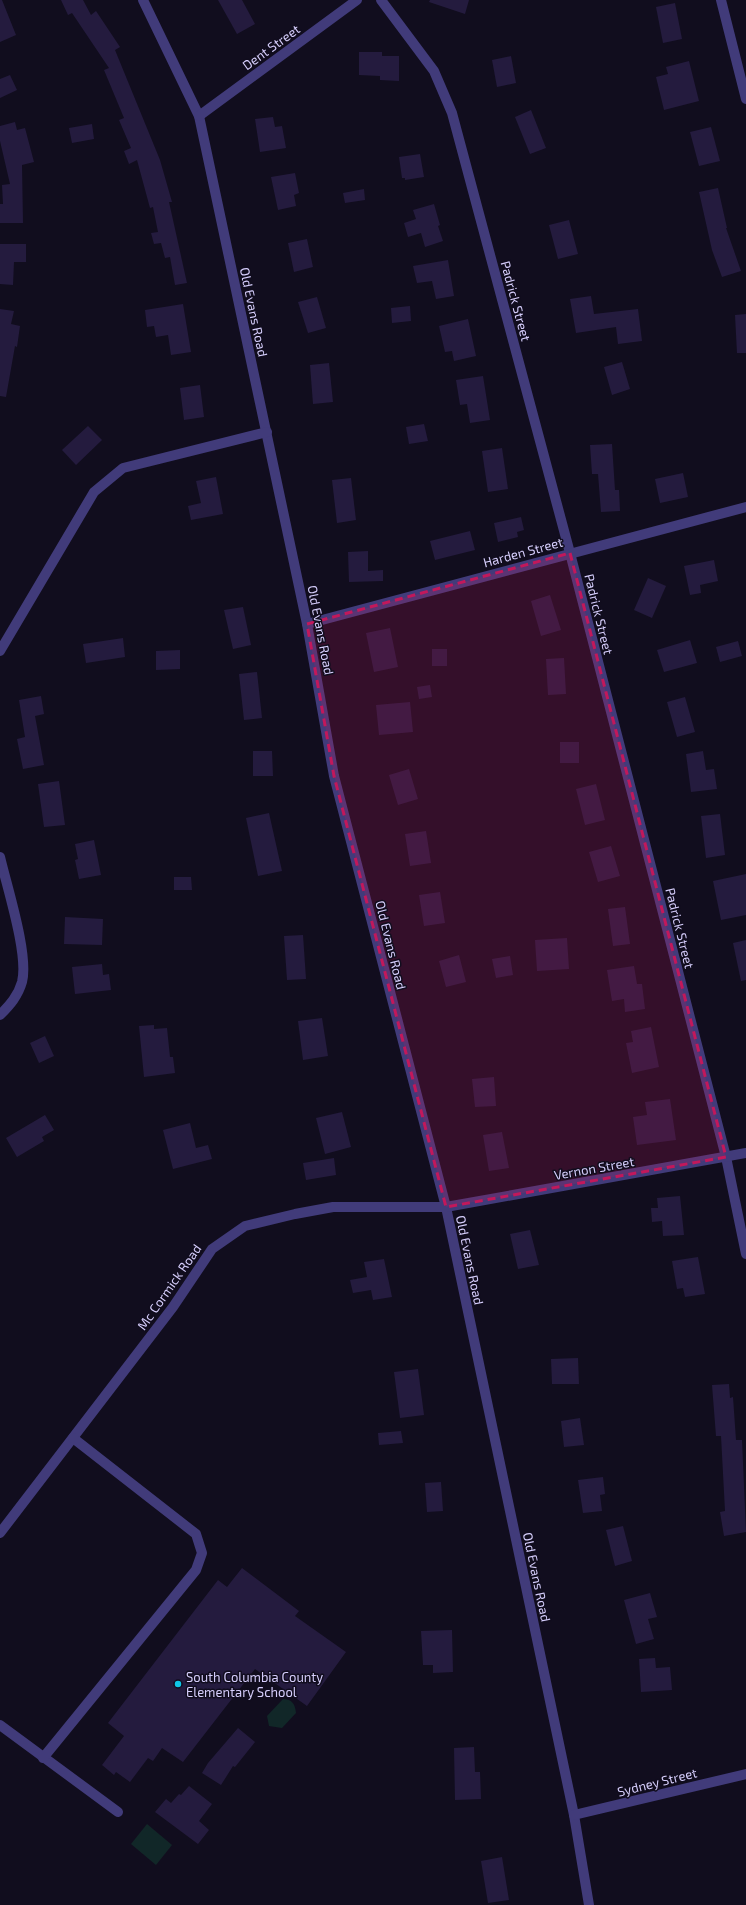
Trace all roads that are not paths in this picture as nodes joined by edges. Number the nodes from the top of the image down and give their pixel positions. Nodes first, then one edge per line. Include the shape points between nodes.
1 (143, 0) edge
2 (357, 0) edge
3 (381, 0) edge
4 (721, 0) edge
5 (746, 99) edge
6 (199, 116) junction
7 (267, 432) junction
8 (746, 507) edge
9 (570, 552) junction
10 (307, 624) junction
11 (0, 651) edge
12 (0, 857) edge
13 (0, 1015) edge
14 (746, 1154) edge
15 (726, 1158) junction
16 (446, 1207) junction
17 (746, 1254) edge
18 (73, 1438) junction
19 (0, 1533) edge
20 (0, 1725) edge
21 (43, 1758) junction
22 (746, 1774) edge
23 (118, 1812) dead end
24 (574, 1815) junction
25 (589, 1905) edge

1 - 6 street, Old Evans Road
2 - 6 street, Dent Street
3 - 9 street, Padrick Street via 434,71 452,113
4 - 5 street
6 - 7 street, Old Evans Road
7 - 10 street, Old Evans Road
7 - 11 street via 123,468 94,492
8 - 9 street, Harden Street
9 - 10 street, Harden Street
9 - 15 street, Padrick Street
10 - 16 street, Old Evans Road via 334,776
12 - 13 street via 24,956 22,981 14,1001
14 - 15 street, Vernon Street
15 - 16 street, Vernon Street
15 - 17 street, Padrick Street
16 - 18 street, Mc Cormick Road via 333,1207 245,1226 212,1249 173,1307
16 - 24 street, Old Evans Road
18 - 19 street, Mc Cormick Road
18 - 21 street via 196,1534 202,1553 196,1570
20 - 21 street
21 - 23 street
22 - 24 street, Sydney Street
24 - 25 street, Old Evans Road

